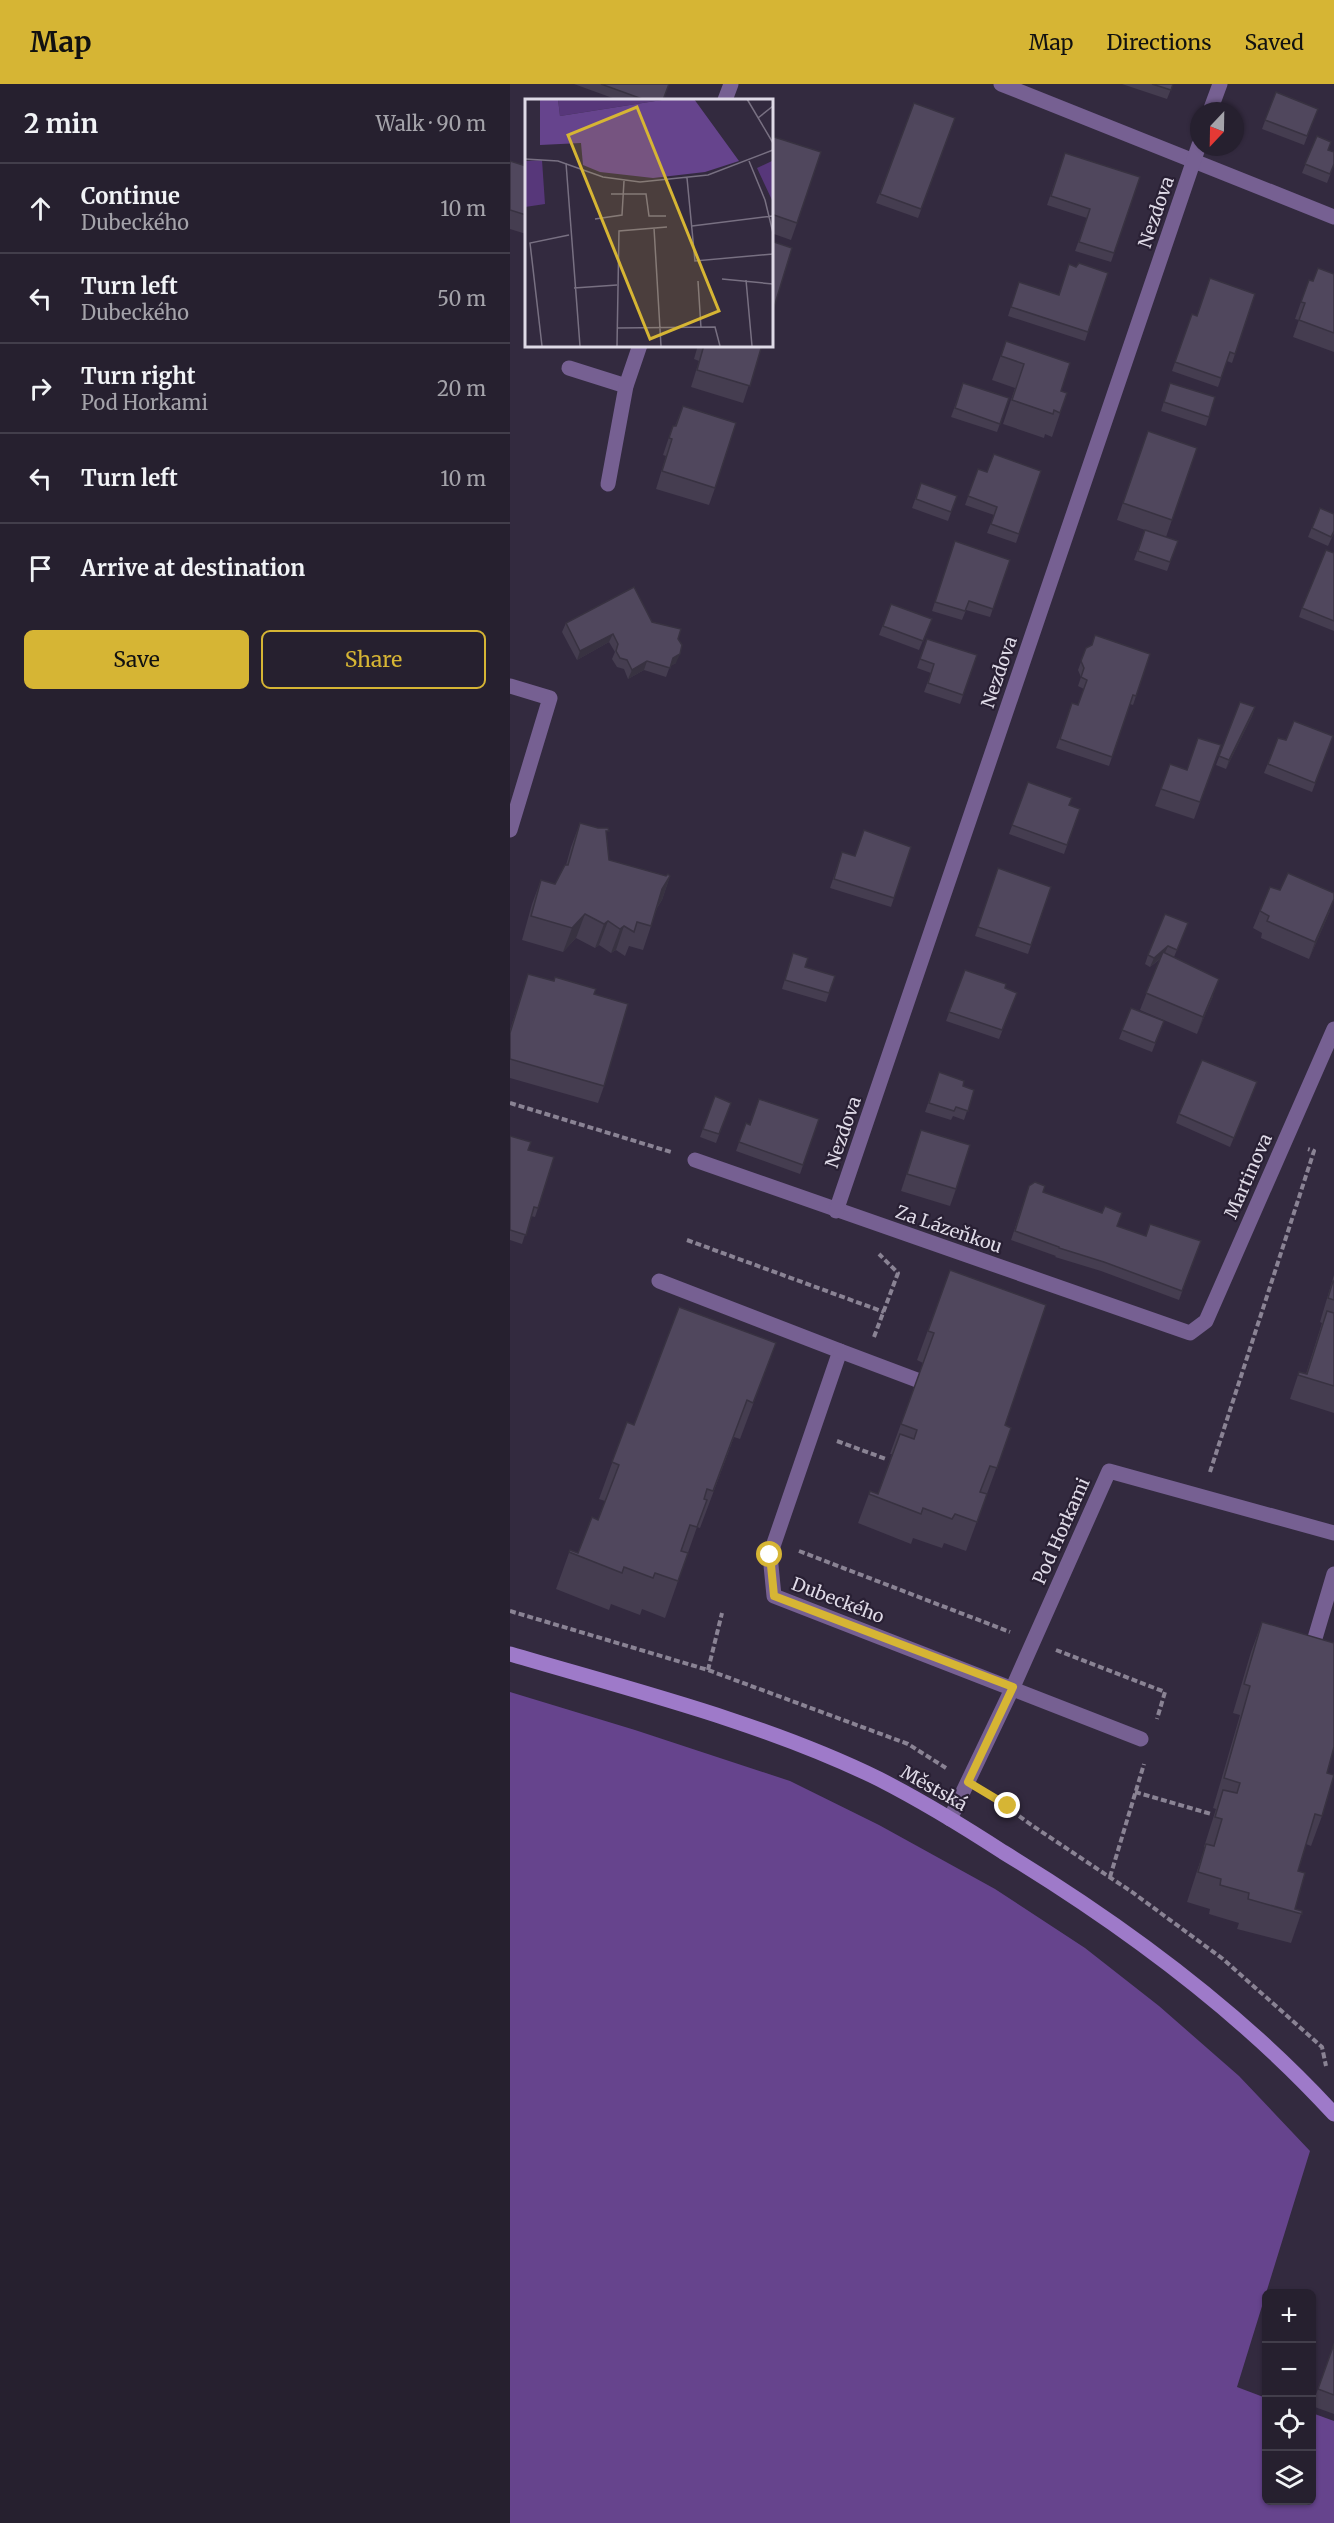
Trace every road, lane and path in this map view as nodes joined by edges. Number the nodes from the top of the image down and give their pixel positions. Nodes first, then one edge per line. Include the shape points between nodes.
1 (731, 84) edge
2 (1001, 84) edge
3 (1220, 84) edge
4 (725, 99) edge
5 (1213, 102) edge
6 (1195, 156) edge
7 (1193, 162) junction
8 (1334, 217) edge
9 (639, 346) edge
10 (569, 368) dead end
11 (626, 386) junction
12 (608, 484) dead end
13 (510, 686) edge
14 (510, 830) edge
15 (1334, 1029) edge
16 (510, 1103) edge
17 (1286, 1138) junction
18 (695, 1160) joint
19 (836, 1211) junction
20 (687, 1240) dead end
21 (875, 1250) dead end
22 (659, 1281) dead end
23 (884, 1312) junction
24 (1190, 1334) joint
25 (840, 1351) junction
26 (866, 1361) junction
27 (917, 1380) edge
28 (840, 1431) dead end
29 (837, 1441) junction
30 (833, 1452) dead end
31 (886, 1459) dead end
32 (1202, 1497) junction
33 (1334, 1533) edge
34 (801, 1539) dead end
35 (1334, 1574) edge
36 (510, 1611) edge
37 (722, 1612) dead end
38 (1059, 1639) dead end
39 (1034, 1641) junction
40 (510, 1654) edge
41 (1306, 1668) edge
42 (708, 1670) junction
43 (1013, 1687) junction
44 (1155, 1725) dead end
45 (1141, 1739) dead end
46 (1145, 1759) dead end
47 (968, 1782) junction
48 (1135, 1792) junction
49 (1211, 1814) dead end
50 (950, 1819) junction
51 (1110, 1876) junction
52 (1327, 2074) dead end
53 (1334, 2114) edge

1 - 4 street
2 - 7 street
3 - 5 street
6 - 7 street, Nezdova
7 - 8 street
7 - 19 street, Nezdova
9 - 11 street
10 - 11 street
11 - 12 street
13 - 14 street via 550,698
15 - 17 street, Martinova
16 - 18 path
17 - 24 street, Martinova via 1206,1321
17 - 32 path via 1314,1151
18 - 19 street, Za Lázeňkou
19 - 24 street, Za Lázeňkou
20 - 23 path
21 - 23 path via 898,1273
22 - 25 street
23 - 26 path
25 - 26 street
25 - 43 street, Dubeckého via 770,1555 774,1596
26 - 27 street
28 - 29 path
29 - 30 path
29 - 31 path
32 - 33 street, Pod Horkami
32 - 39 street, Pod Horkami via 1109,1471
34 - 39 path via 797,1550
35 - 41 street
36 - 42 path
37 - 42 path
38 - 44 path via 1055,1649 1166,1692
39 - 43 street, Pod Horkami
40 - 50 street, Městská via 697,1710 794,1744 878,1779
42 - 47 path via 908,1744
43 - 45 street, Dubeckého
43 - 47 street, Pod Horkami
46 - 48 path
47 - 50 street, Pod Horkami
47 - 51 path
48 - 49 path
48 - 51 path
50 - 53 street, Městská via 1052,1881 1150,1951 1227,2011
51 - 52 path via 1223,1959 1322,2047

